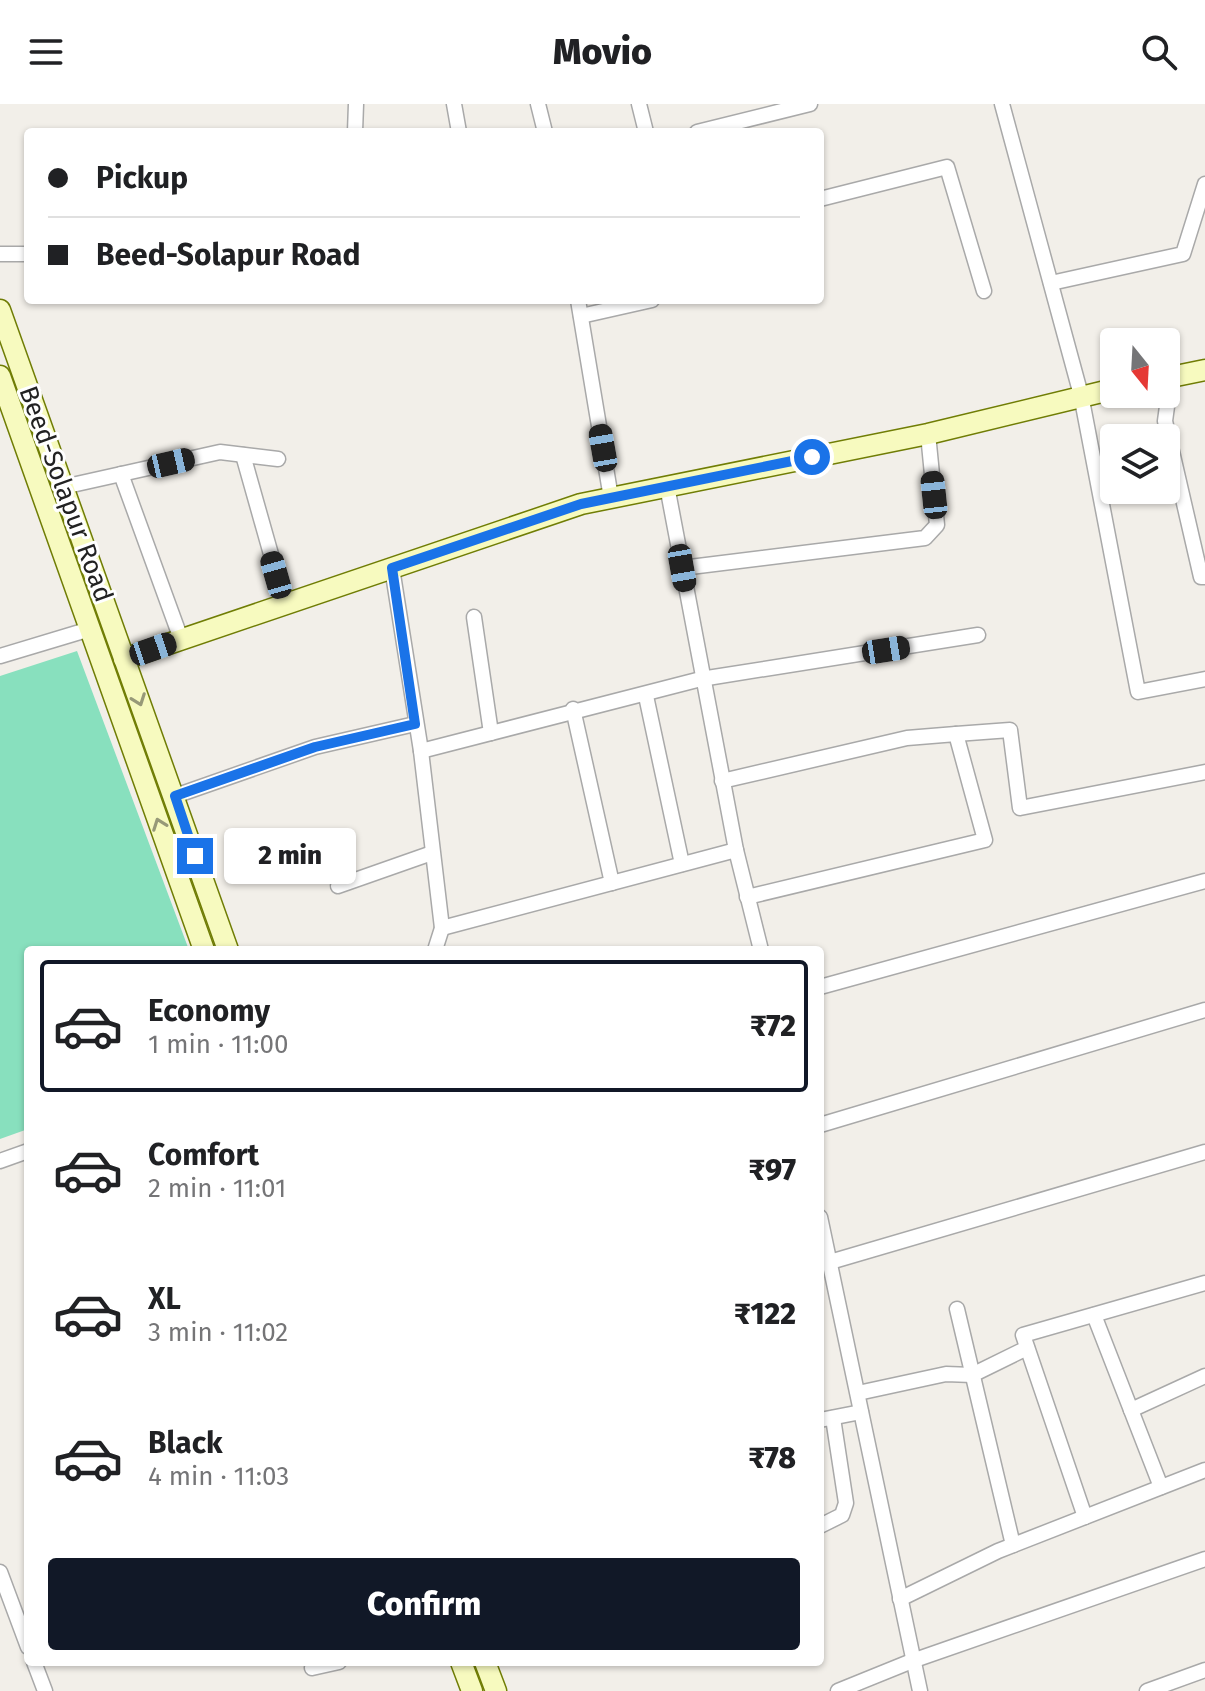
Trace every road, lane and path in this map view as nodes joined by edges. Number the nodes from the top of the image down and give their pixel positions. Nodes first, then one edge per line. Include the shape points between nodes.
1 (356, 104) edge
2 (454, 104) edge
3 (538, 104) edge
4 (639, 104) edge
5 (1002, 104) edge
6 (804, 105) edge
7 (355, 128) edge
8 (458, 128) edge
9 (544, 128) edge
10 (645, 128) edge
11 (713, 128) edge
12 (1205, 184) edge
13 (824, 198) edge
14 (0, 254) edge
15 (24, 254) edge
16 (1051, 283) junction
17 (984, 291) dead end
18 (579, 304) edge
19 (634, 304) edge
20 (0, 310) edge
21 (581, 316) junction
22 (1205, 370) edge
23 (1180, 375) edge
24 (0, 376) edge
25 (1100, 392) edge
26 (1081, 395) junction
27 (1166, 408) edge
28 (928, 434) junction
29 (243, 455) junction
30 (278, 459) dead end
31 (121, 474) junction
32 (667, 486) junction
33 (63, 487) junction
34 (611, 498) junction
35 (392, 568) junction
36 (682, 568) junction
37 (1205, 577) edge
38 (285, 604) junction
39 (474, 617) dead end
40 (90, 629) junction
41 (978, 635) dead end
42 (181, 639) junction
43 (0, 656) edge
44 (124, 659) junction
45 (701, 679) junction
46 (1205, 679) edge
47 (646, 696) junction
48 (573, 709) junction
49 (415, 724) junction
50 (491, 733) junction
51 (956, 734) junction
52 (421, 751) junction
53 (1205, 772) edge
54 (722, 781) junction
55 (175, 796) junction
56 (736, 850) junction
57 (432, 853) junction
58 (682, 864) junction
59 (1205, 881) edge
60 (612, 883) junction
61 (338, 886) dead end
62 (747, 897) junction
63 (442, 928) junction
64 (203, 946) edge
65 (227, 946) edge
66 (436, 946) edge
67 (760, 946) edge
68 (824, 986) edge
69 (1205, 1010) edge
70 (824, 1124) edge
71 (24, 1152) edge
72 (1205, 1152) edge
73 (0, 1161) edge
74 (824, 1235) edge
75 (830, 1262) junction
76 (1205, 1283) edge
77 (957, 1309) dead end
78 (1094, 1315) junction
79 (1027, 1348) junction
80 (972, 1375) junction
81 (1205, 1376) edge
82 (858, 1393) junction
83 (1131, 1410) junction
84 (861, 1412) junction
85 (826, 1419) edge
86 (1205, 1470) edge
87 (1161, 1487) junction
88 (1085, 1517) junction
89 (824, 1524) edge
90 (1013, 1545) junction
91 (1205, 1559) edge
92 (0, 1572) edge
93 (900, 1599) junction
94 (24, 1636) edge
95 (912, 1661) junction
96 (36, 1666) edge
97 (321, 1666) edge
98 (463, 1666) edge
99 (487, 1666) edge
100 (312, 1668) dead end
101 (1205, 1670) edge
102 (45, 1691) edge
103 (472, 1691) edge
104 (496, 1691) edge
105 (838, 1691) edge
106 (920, 1691) edge
107 (1147, 1691) edge

1 - 7 street
2 - 8 street
3 - 9 street
4 - 10 street
5 - 16 street
6 - 11 street
12 - 16 street via 1183,254
13 - 17 street via 947,167
14 - 15 street
16 - 26 street
18 - 21 street
19 - 21 street
20 - 33 main road, Beed-Solapur Road
21 - 34 street
22 - 23 main road
24 - 40 main road, Beed-Solapur Road
25 - 26 main road
26 - 28 main road
26 - 46 street via 1138,692
27 - 37 street
28 - 32 main road
28 - 36 street via 937,525 925,538
29 - 30 street
29 - 31 street via 220,452
29 - 38 street
31 - 33 street
31 - 42 street
32 - 34 main road
32 - 36 street
33 - 44 main road, Beed-Solapur Road
34 - 35 main road
35 - 38 main road
35 - 49 street
36 - 45 street
38 - 42 main road
39 - 50 street
40 - 43 street
64 -> 40 main road, Beed-Solapur Road
41 - 45 street
42 - 44 main road
44 -> 55 main road, Beed-Solapur Road
45 - 47 street
45 - 54 street
47 - 48 street
47 - 58 street
48 - 50 street
48 - 60 street
49 - 52 street
49 - 55 street via 315,747
50 - 52 street
51 - 53 street via 1010,730 1020,808
51 - 54 street via 907,738
51 - 62 street via 985,840
52 - 57 street
54 - 56 street
55 - 65 main road, Beed-Solapur Road
56 - 58 street
56 - 62 street
57 - 61 street
57 - 63 street
58 - 60 street
59 - 68 street
60 - 63 street
62 - 67 street
63 - 66 street
69 - 70 street
71 - 73 street
72 - 75 street
74 - 75 street
75 - 82 street
76 - 78 street
77 - 80 street
78 - 79 street via 1023,1335
78 - 83 street
79 - 80 street
79 - 88 street
80 - 82 street via 946,1374
80 - 90 street
81 - 83 street
82 - 84 street
83 - 87 street
84 - 85 street
84 - 93 street
85 - 89 street via 846,1503 842,1515
86 - 87 street
87 - 88 street
88 - 90 street
90 - 93 street
91 - 95 street
92 - 94 street
93 - 95 street
95 - 105 street
95 - 106 street
96 - 102 street
97 - 100 street
98 - 103 main road
99 - 104 main road
101 - 107 street

